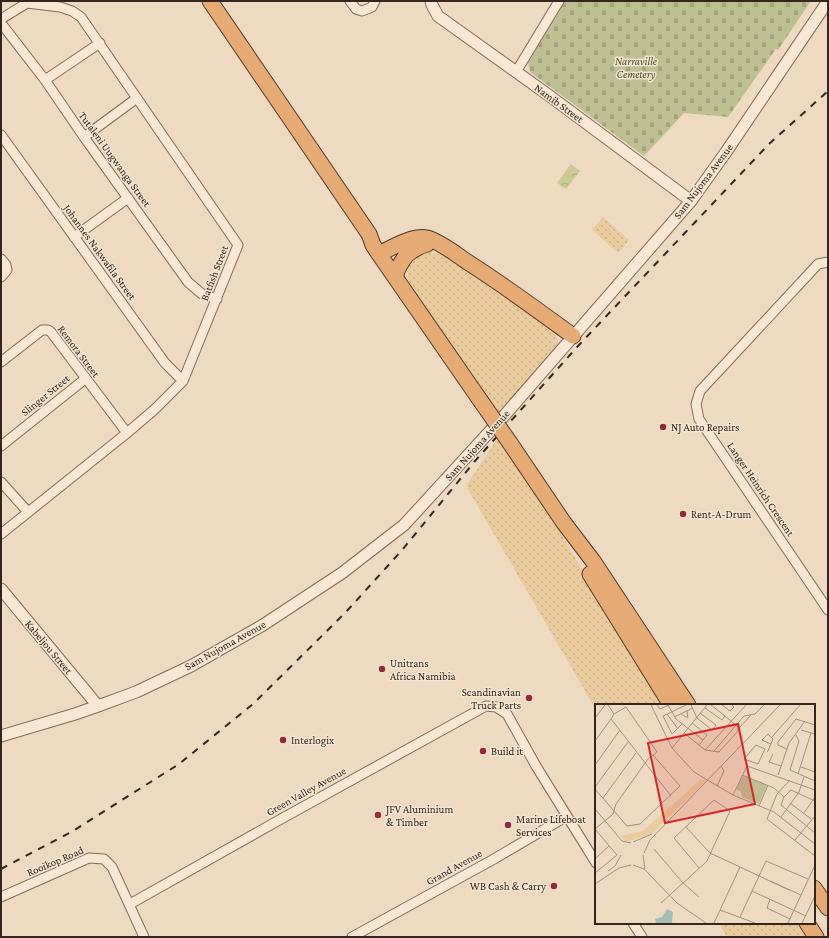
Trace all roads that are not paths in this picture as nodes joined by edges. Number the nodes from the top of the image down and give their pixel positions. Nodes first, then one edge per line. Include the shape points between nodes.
1 (204, 1) edge
2 (210, 1) edge
3 (350, 1) edge
4 (376, 1) edge
5 (431, 1) edge
6 (559, 1) edge
7 (828, 1) edge
8 (52, 3) edge
9 (1, 19) edge
10 (1, 23) edge
11 (100, 43) junction
12 (516, 72) junction
13 (45, 80) junction
14 (137, 98) junction
15 (1, 135) edge
16 (84, 138) junction
17 (128, 198) junction
18 (691, 202) junction
19 (74, 237) junction
20 (436, 242) junction
21 (379, 254) junction
22 (1, 259) edge
23 (828, 262) edge
24 (395, 276) junction
25 (1, 277) edge
26 (217, 299) junction
27 (573, 336) junction
28 (1, 362) edge
29 (85, 379) junction
30 (183, 381) junction
31 (127, 433) junction
32 (1, 446) edge
33 (1, 482) edge
34 (28, 512) junction
35 (564, 523) junction
36 (1, 534) edge
37 (1, 589) edge
38 (828, 610) edge
39 (670, 704) edge
40 (687, 704) edge
41 (98, 706) junction
42 (1, 736) edge
43 (567, 816) junction
44 (595, 861) edge
45 (815, 889) edge
46 (1, 897) edge
47 (130, 904) junction
48 (828, 908) edge
49 (634, 924) edge
50 (808, 924) edge
51 (144, 937) edge
52 (352, 937) edge
53 (642, 937) edge
54 (816, 937) edge

1 - 21 highway via 365,238
2 - 21 highway via 369,234
3 - 4 street via 356,9 362,11 372,7
5 - 12 street, Namib Street via 438,16
6 - 12 street
7 - 18 street, Sam Nujoma Avenue
8 - 9 street, Batfish Street via 27,3
8 - 11 street, Batfish Street via 72,10 81,17
10 - 13 street, Tutaleni Uugwanga Street
11 - 13 street
11 - 14 street, Batfish Street
12 - 18 street, Namib Street
13 - 16 street, Tutaleni Uugwanga Street
14 - 16 street
14 - 26 street, Batfish Street via 238,245
15 - 19 street, Johannes Nakwafila Street
16 - 17 street, Tutaleni Uugwanga Street
17 - 19 street
17 - 26 street, Tutaleni Uugwanga Street via 188,282 202,294
18 - 27 street, Sam Nujoma Avenue
19 - 30 street, Johannes Nakwafila Street via 165,363
20 - 21 highway via 420,238
20 - 24 highway via 410,251 399,265
20 - 27 highway via 511,290
21 - 24 highway
22 - 25 street via 7,270
23 - 38 street, Langer Heinrich Crescent via 818,264 813,269 700,392 696,404 699,419
24 - 35 highway, bridge
26 - 30 street, Batfish Street
27 - 41 street, Sam Nujoma Avenue via 404,525 383,542 342,573 263,625 191,666 136,692
28 - 29 street, Remora Street via 42,330 48,330
29 - 31 street, Remora Street
29 - 32 street, Slinger Street
30 - 31 street, Batfish Street
31 - 34 street, Batfish Street
33 - 34 street
34 - 36 street, Batfish Street
35 - 39 highway via 586,568
35 - 40 highway via 593,561
37 - 41 street, Kabeljou Street
41 - 42 street, Sam Nujoma Avenue
43 - 44 street
43 - 47 street, Green Valley Avenue via 507,714 486,706
43 - 52 street, Grand Avenue
45 - 48 highway
46 - 47 street, Rooikop Road via 89,858 96,858 104,859 112,867
47 - 51 street, Rooikop Road
49 - 53 street
50 - 54 highway

